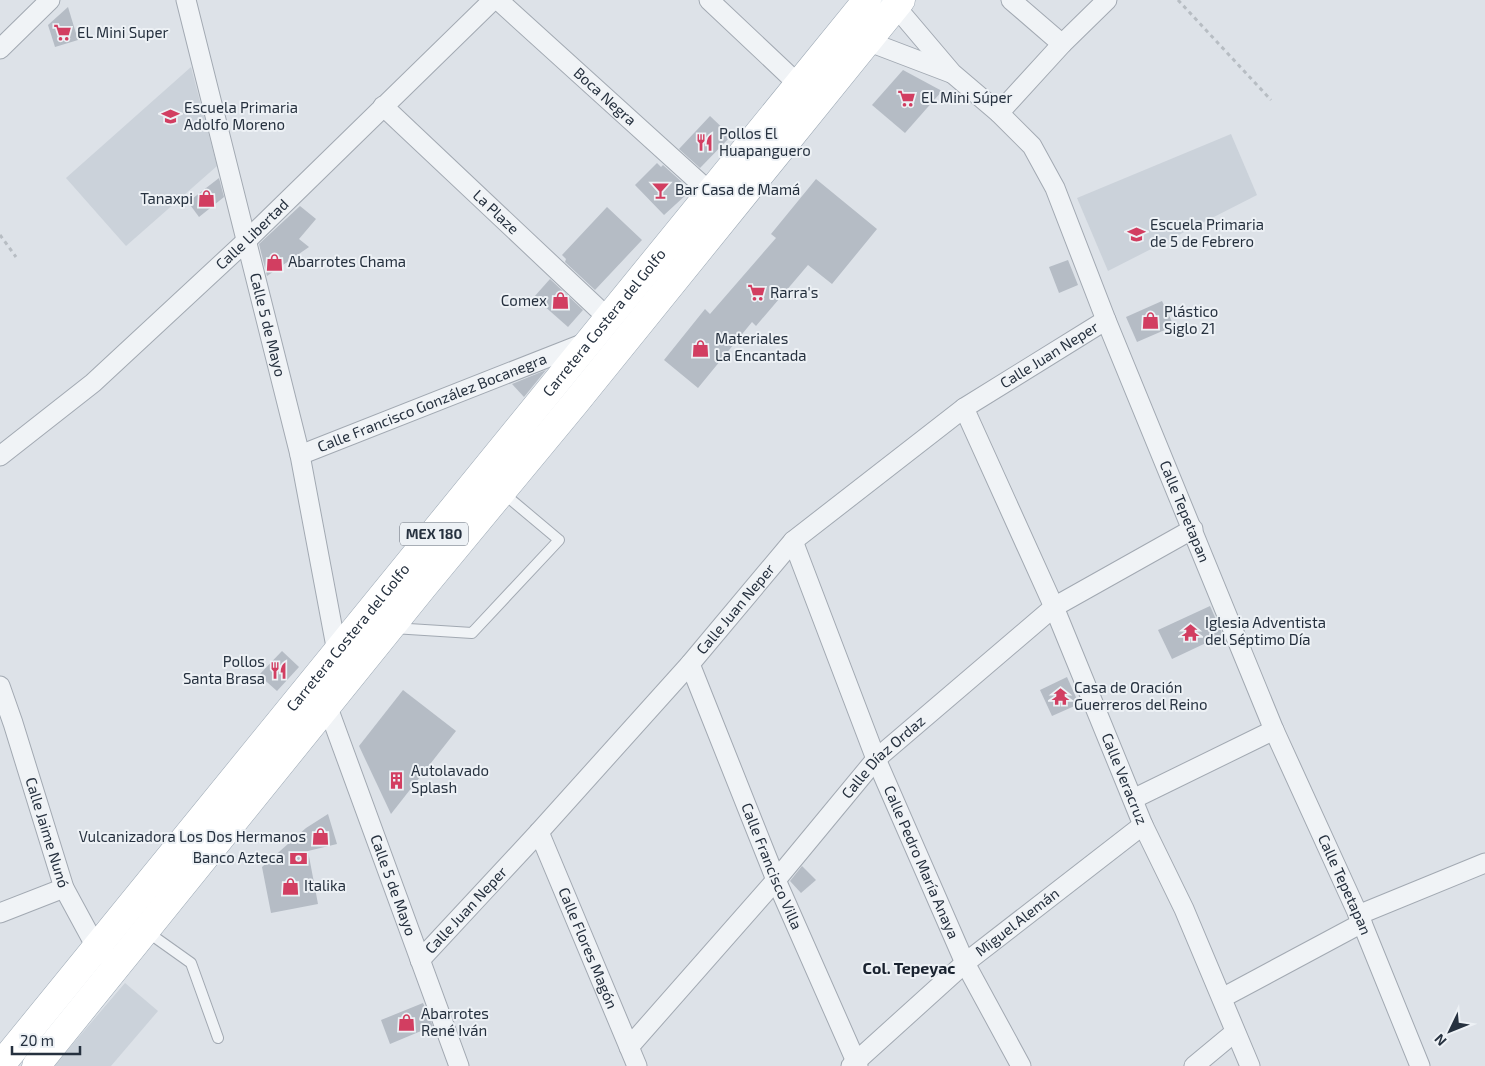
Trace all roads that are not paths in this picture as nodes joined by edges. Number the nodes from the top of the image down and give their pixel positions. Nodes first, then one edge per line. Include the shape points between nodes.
1 (50, 0) edge
2 (186, 0) edge
3 (493, 0) edge
4 (498, 0) edge
5 (709, 0) edge
6 (867, 0) edge
7 (1011, 0) edge
8 (1106, 0) edge
9 (895, 2) edge
10 (857, 32) junction
11 (1062, 44) junction
12 (0, 49) edge
13 (952, 73) junction
14 (798, 84) junction
15 (383, 106) junction
16 (999, 113) junction
17 (711, 193) junction
18 (245, 242) junction
19 (1106, 320) junction
20 (601, 329) junction
21 (964, 408) junction
22 (0, 456) edge
23 (300, 456) junction
24 (493, 482) junction
25 (1193, 528) junction
26 (793, 541) junction
27 (1054, 607) junction
28 (379, 621) junction
29 (337, 652) junction
30 (690, 664) junction
31 (0, 686) edge
32 (327, 705) junction
33 (7, 726) edge
34 (1274, 730) junction
35 (876, 759) junction
36 (1133, 799) junction
37 (1143, 825) junction
38 (539, 832) junction
39 (1485, 863) edge
40 (776, 880) junction
41 (64, 888) junction
42 (0, 913) edge
43 (1360, 919) junction
44 (145, 930) junction
45 (96, 947) junction
46 (420, 960) junction
47 (965, 963) junction
48 (118, 964) junction
49 (1222, 998) junction
50 (1235, 1032) junction
51 (218, 1038) dead end
52 (629, 1046) junction
53 (855, 1065) edge
54 (0, 1066) edge
55 (36, 1066) edge
56 (459, 1066) edge
57 (637, 1066) edge
58 (1021, 1066) edge
59 (1194, 1066) edge
60 (1250, 1066) edge
61 (1420, 1066) edge

1 - 12 street
2 - 18 street, Calle 5 de Mayo
3 - 15 street, Calle Libertad
4 - 17 street, Boca Negra
5 - 14 street
6 - 10 main road, Carretera Costera del Golfo / MEX 180
7 - 11 street
8 - 11 street
9 - 10 main road, Carretera Costera del Golfo / MEX 180
9 - 13 street, Calle Tepetapan
10 - 13 street
10 - 14 main road, Carretera Costera del Golfo / MEX 180
10 - 24 main road, Carretera Costera del Golfo / MEX 180 via 575,403
11 - 16 street
13 - 16 street, Calle Tepetapan
14 - 17 main road, Carretera Costera del Golfo / MEX 180
15 - 18 street, Calle Libertad
15 - 20 street, La Plaze
16 - 19 street, Calle Tepetapan via 1032,146 1055,188
17 - 20 main road, Carretera Costera del Golfo / MEX 180
18 - 22 street, Calle Libertad via 93,383
18 - 23 street, Calle 5 de Mayo
19 - 21 street, Calle Juan Neper
19 - 25 street, Calle Tepetapan
20 - 23 street, Calle Francisco González Bocanegra
20 - 24 main road, Carretera Costera del Golfo / MEX 180
21 - 26 street, Calle Juan Neper
21 - 27 street, Calle Veracruz
23 - 29 street, Calle 5 de Mayo
24 - 28 main road, Carretera Costera del Golfo / MEX 180
24 - 28 lane via 559,540 472,633
25 - 27 street, Calle Díaz Ordaz
25 - 34 street, Calle Tepetapan
26 - 30 street, Calle Juan Neper
26 - 35 street, Calle Pedro María Anaya
27 - 35 street, Calle Díaz Ordaz
27 - 36 street, Calle Veracruz
28 - 29 main road, Carretera Costera del Golfo / MEX 180
28 - 32 main road, Carretera Costera del Golfo / MEX 180
29 - 45 main road, Carretera Costera del Golfo / MEX 180
30 - 38 street, Calle Juan Neper
30 - 40 street, Calle Francisco Villa
31 - 33 street, Calle Jaime Nunó
32 - 44 main road, Carretera Costera del Golfo / MEX 180
32 - 46 street, Calle 5 de Mayo
33 - 41 street, Calle Jaime Nunó
34 - 36 street
34 - 43 street, Calle Tepetapan
35 - 40 street, Calle Díaz Ordaz
35 - 47 street, Calle Pedro María Anaya
36 - 37 street, Calle Veracruz
37 - 47 street, Miguel Alemán
37 - 49 street, Calle Veracruz
38 - 46 street, Calle Juan Neper
38 - 52 street, Calle Flores Magón
39 - 43 street
40 - 52 street, Calle Díaz Ordaz
40 - 53 street, Calle Francisco Villa
41 - 42 street
41 - 45 street, Calle Jaime Nunó
43 - 49 street
43 - 61 street, Calle Tepetapan
44 - 48 main road, Carretera Costera del Golfo / MEX 180
44 - 51 lane via 191,962
45 - 48 street, Calle Jaime Nunó
45 - 54 main road, Carretera Costera del Golfo / MEX 180
46 - 56 street, Calle 5 de Mayo
47 - 53 street, Miguel Alemán
47 - 58 street, Calle Pedro María Anaya
48 - 55 main road, Carretera Costera del Golfo / MEX 180
49 - 50 street, Calle Veracruz
50 - 59 street
50 - 60 street, Calle Veracruz
52 - 57 street, Calle Flores Magón

